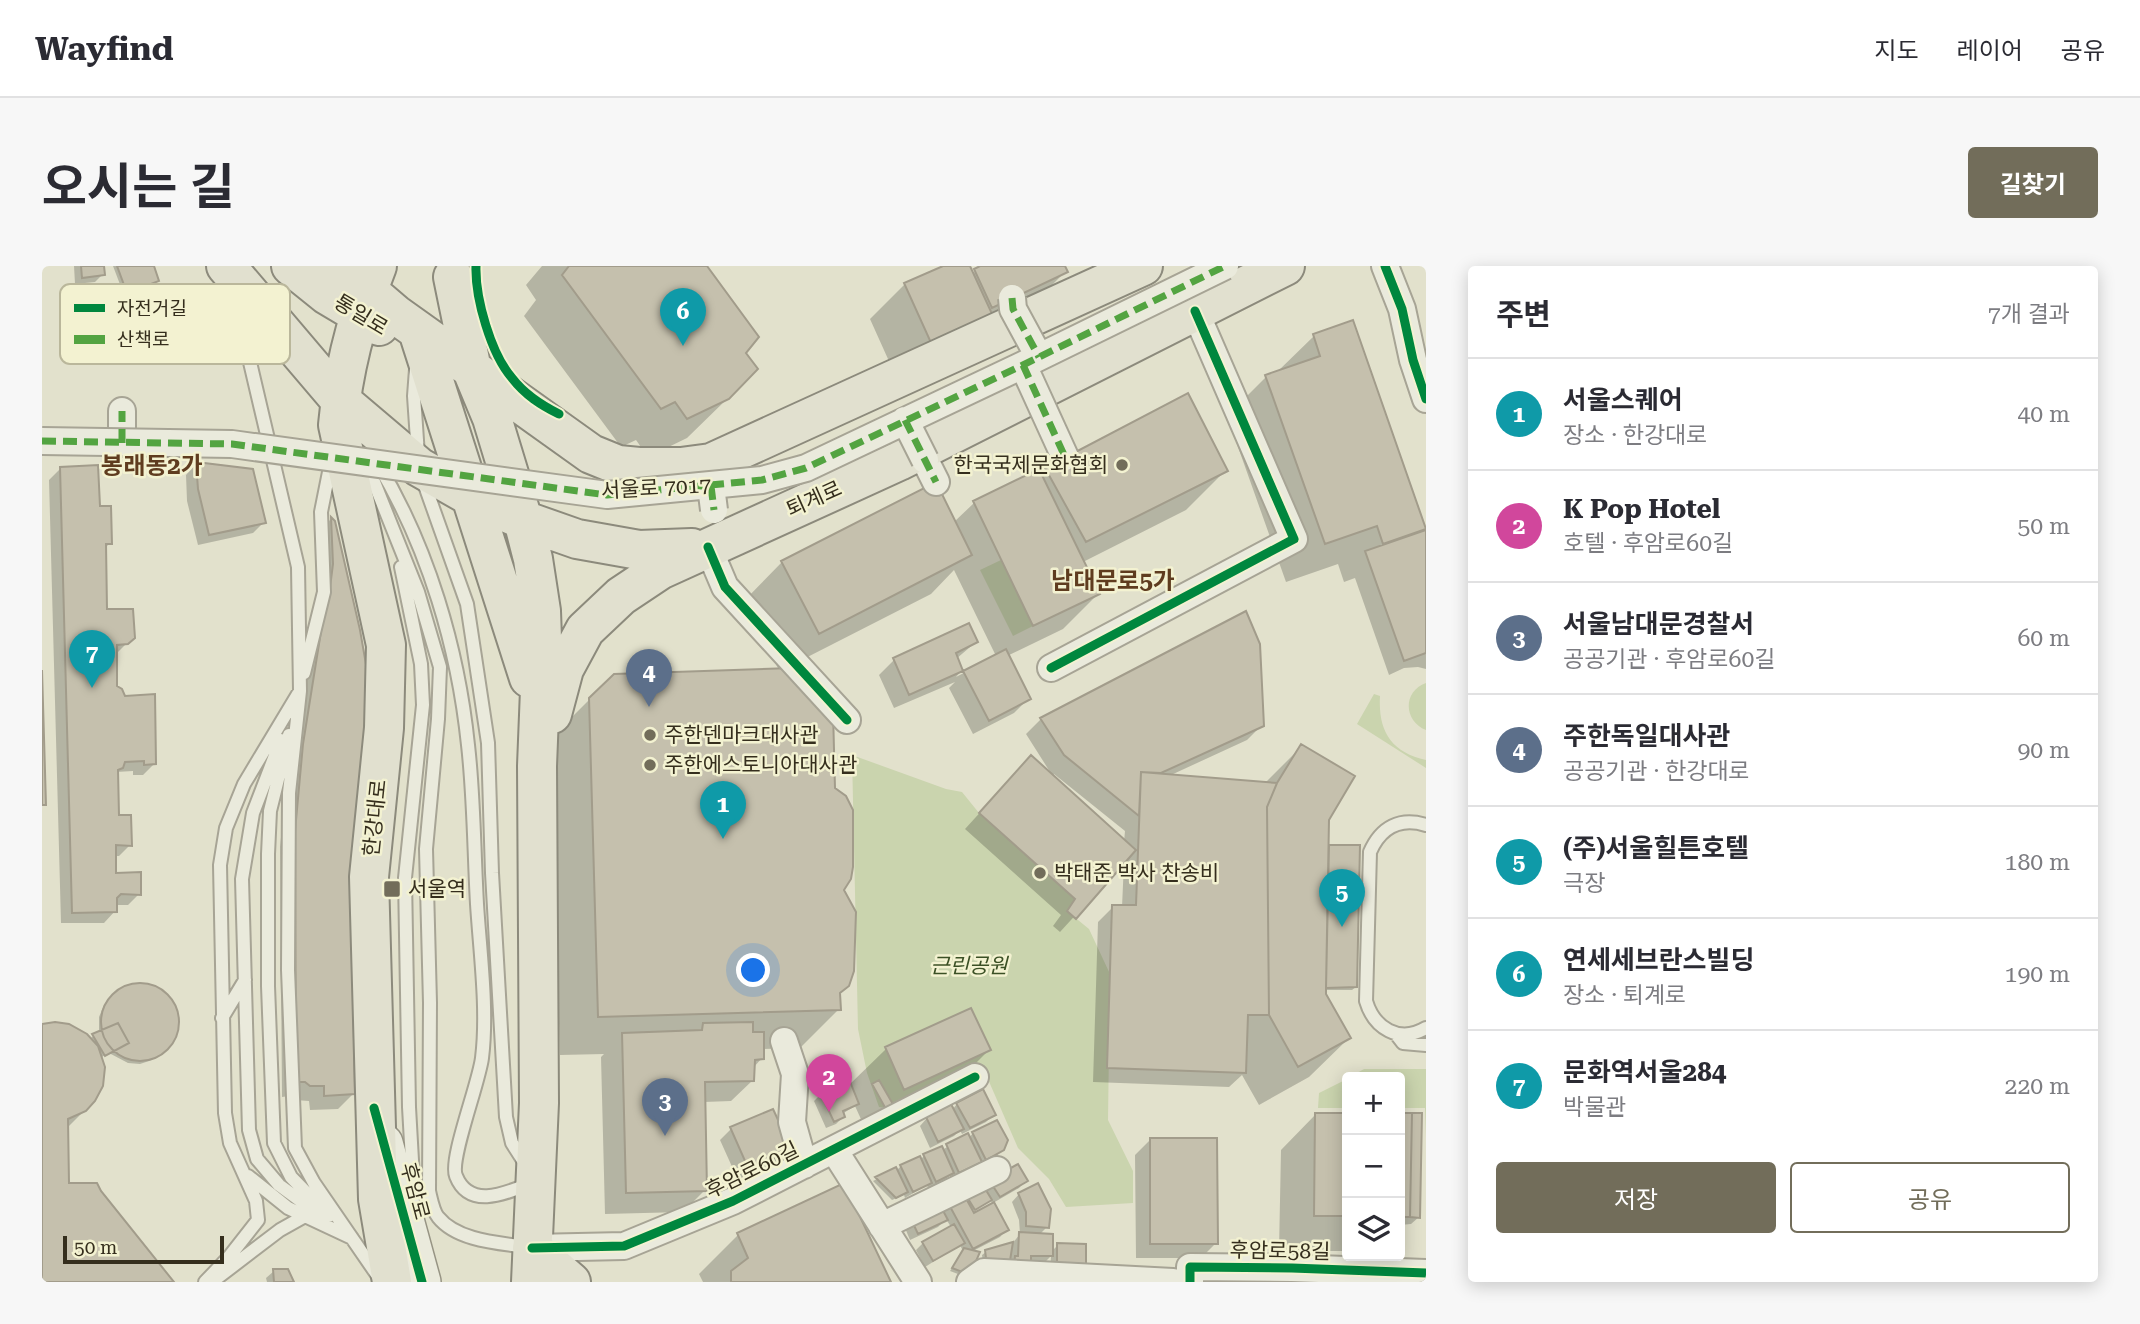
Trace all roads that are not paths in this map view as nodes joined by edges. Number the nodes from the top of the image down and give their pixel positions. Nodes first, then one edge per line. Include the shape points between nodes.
1 (225, 266) edge
2 (291, 266) edge
3 (339, 266) edge
4 (1143, 266) edge
5 (1225, 266) edge
6 (1285, 266) edge
7 (1385, 266) edge
8 (455, 271) edge
9 (230, 284) edge
10 (239, 284) edge
11 (367, 291) edge
12 (1013, 298) dead end
13 (1195, 311) junction
14 (418, 331) junction
15 (290, 350) edge
16 (1031, 361) junction
17 (251, 364) edge
18 (472, 370) junction
19 (862, 394) junction
20 (1426, 399) edge
21 (122, 411) dead end
22 (905, 420) junction
23 (353, 431) junction
24 (42, 440) edge
25 (122, 443) junction
26 (1065, 457) dead end
27 (899, 461) junction
28 (419, 467) junction
29 (936, 482) dead end
30 (470, 496) junction
31 (523, 520) junction
32 (390, 522) junction
33 (708, 547) junction
34 (1051, 668) dead end
35 (300, 691) junction
36 (537, 710) junction
37 (847, 720) dead end
38 (537, 766) junction
39 (1426, 825) edge
40 (245, 979) junction
41 (222, 1018) junction
42 (1426, 1028) edge
43 (1395, 1034) junction
44 (784, 1041) dead end
45 (1426, 1045) edge
46 (975, 1077) dead end
47 (834, 1150) junction
48 (804, 1165) junction
49 (997, 1170) dead end
50 (243, 1171) junction
51 (537, 1181) junction
52 (305, 1216) junction
53 (882, 1226) junction
54 (352, 1238) junction
55 (527, 1271) edge
56 (1426, 1273) edge
57 (413, 1280) edge
58 (205, 1282) edge
59 (212, 1282) edge
60 (383, 1282) edge
61 (571, 1282) edge
62 (918, 1282) edge
63 (970, 1282) edge
64 (1173, 1282) edge
65 (1190, 1282) edge

1 - 9 lane
1 - 10 main road
2 - 11 main road, 통일로 via 307,281
3 - 11 main road, 통일로
4 - 19 main road
5 - 16 street, 서울로 7017, bridge
6 - 13 main road, 퇴계로
7 - 20 street via 1402,309
8 - 14 main road, 통일로
8 - 18 main road
11 - 14 main road
11 - 23 main road
12 - 16 street, bridge
13 - 27 main road, 퇴계로
13 - 34 street via 1294,539
14 - 18 main road
14 - 28 lane via 414,396
14 - 30 main road
15 - 23 main road
16 - 22 street, 서울로 7017, bridge
16 - 26 street, bridge
17 - 35 lane via 298,567
18 - 19 main road via 590,454 639,467 711,463
18 - 31 main road
19 - 27 main road via 904,400 915,412 915,426
21 - 25 street
22 - 25 street, 서울로 7017, bridge via 806,468 713,498 607,495 232,444
22 - 29 street, bridge
23 - 28 main road, 퇴계로
23 - 32 lane
23 - 35 lane via 321,512 324,592
23 - 51 lane via 399,499 429,572 456,666 468,745 482,1058 454,1173 471,1195 489,1197
23 - 57 main road, 한강대로 via 386,645 384,728 369,877 378,1199
24 - 25 street, 서울로 7017, bridge
27 - 33 main road, 퇴계로
28 - 30 main road, 퇴계로
28 - 51 lane via 467,604 488,743 506,1117 512,1143
30 - 31 main road, 퇴계로
30 - 36 main road
31 - 33 main road, 퇴계로 via 577,539 639,550
31 - 36 main road via 541,611
32 - 55 lane via 418,592 440,667 426,849 429,1191 436,1215 450,1230 496,1243
32 - 57 lane via 421,664 423,705 405,878
33 - 37 street via 725,587
33 - 38 main road via 631,589 585,630 564,669
35 - 40 lane via 253,813 242,879
35 - 41 lane via 243,784 226,828 219,864
35 - 54 lane via 289,793 288,970 295,1148 313,1183
35 - 54 lane via 270,811 268,973 274,1143 291,1177
36 - 38 main road
38 - 51 main road
39 - 43 lane via 1414,821 1392,825 1370,852 1366,1001 1376,1022
40 - 41 lane
40 - 54 lane via 249,1130 257,1159 279,1185
41 - 50 lane via 225,1113 230,1143
42 - 43 lane via 1409,1035
43 - 45 lane via 1403,1043
44 - 48 street, 후암로60길 via 795,1074 792,1122
46 - 47 street, 후암로60길
47 - 48 street, 후암로60길
47 - 53 street
48 - 55 street, 후암로60길 via 624,1246
49 - 53 street
50 - 52 lane via 288,1208
50 - 58 lane via 257,1201 258,1220
51 - 55 main road
52 - 54 lane
52 - 59 lane
53 - 62 street
54 - 60 lane
55 - 61 main road
56 - 65 street, 후암로58길 via 1190,1268
63 - 64 street via 984,1272

